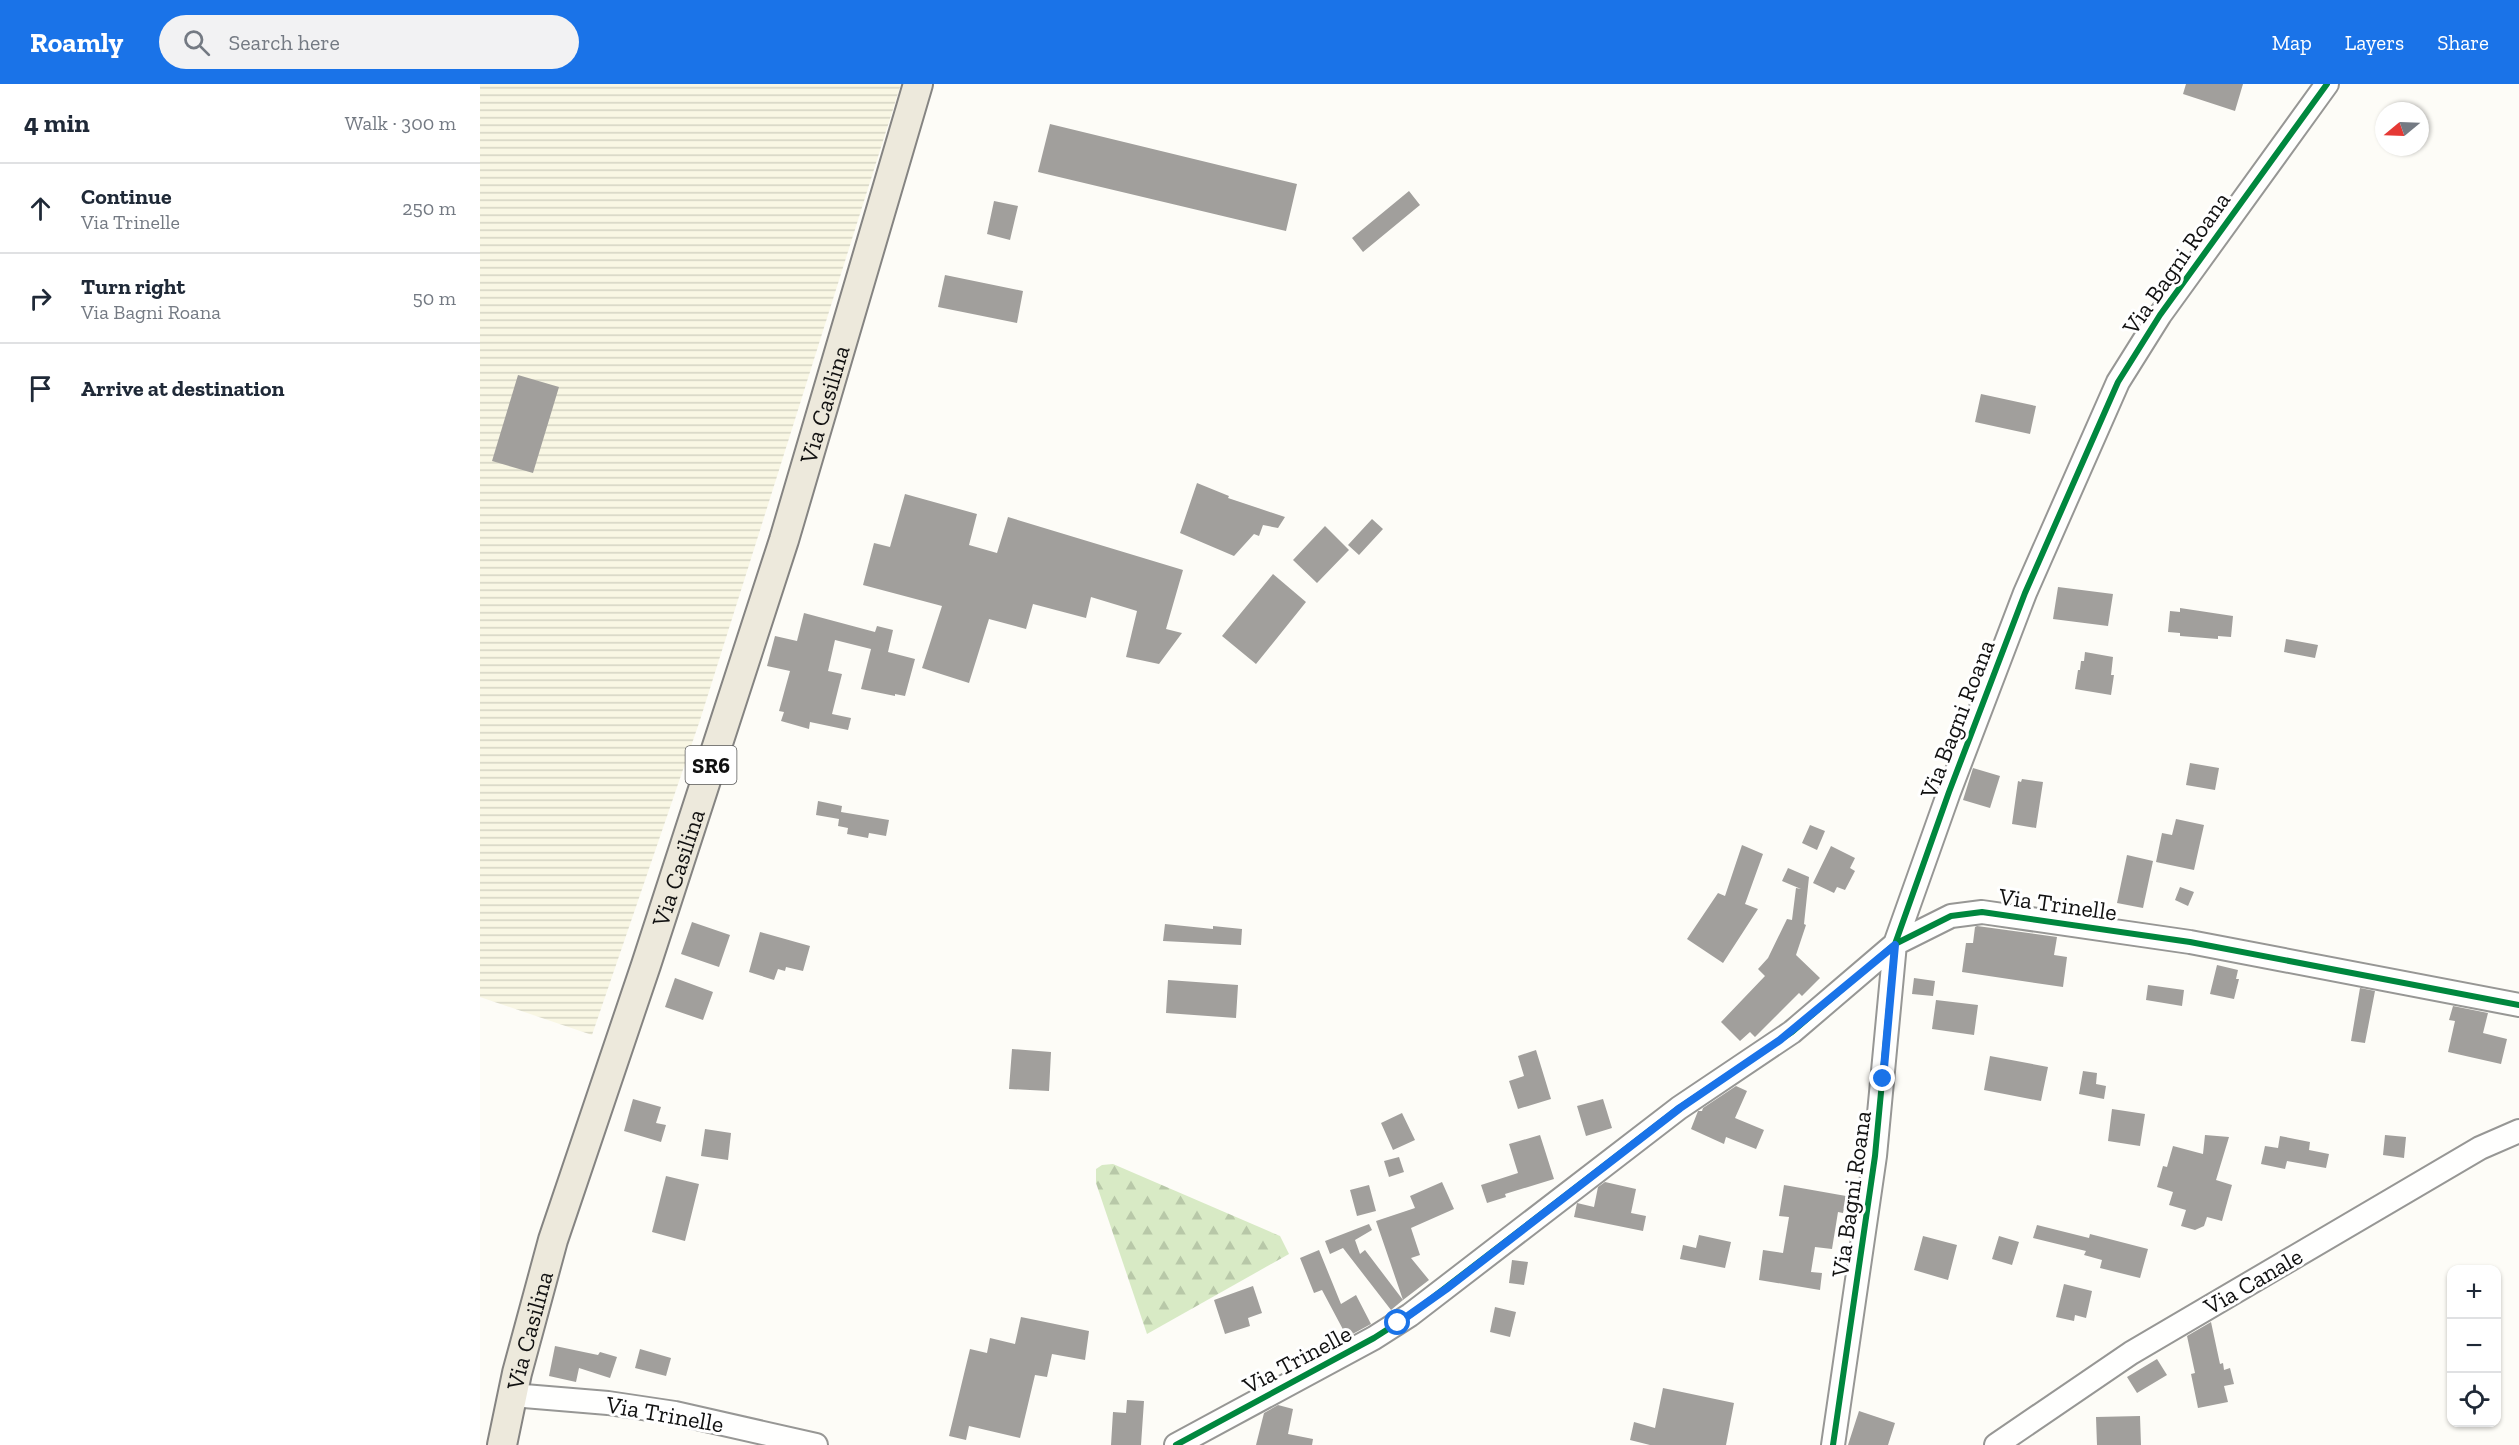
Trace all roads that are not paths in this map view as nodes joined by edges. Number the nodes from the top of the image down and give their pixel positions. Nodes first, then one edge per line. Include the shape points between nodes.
1 (918, 84) edge
2 (2327, 84) edge
3 (1895, 945) junction
4 (2519, 1005) edge
5 (2519, 1131) edge
6 (512, 1395) junction
7 (502, 1445) edge
8 (816, 1445) edge
9 (1176, 1445) edge
10 (1833, 1445) edge
11 (1996, 1445) edge

1 - 6 main road, Via Casilina / SR6 via 787,529 553,1240
2 - 3 street, Via Bagni Roana via 2160,315 2114,391 1999,659
3 - 4 street, Via Trinelle via 1951,916 1982,912 2190,942
3 - 9 street, Via Trinelle via 1786,1036 1680,1108 1417,1311
3 - 10 street, Via Bagni Roana via 1875,1156
5 - 11 street, Via Canale via 2480,1148 2146,1344
6 - 7 main road, Via Casilina / SR6
6 - 8 street, Via Trinelle via 675,1413

